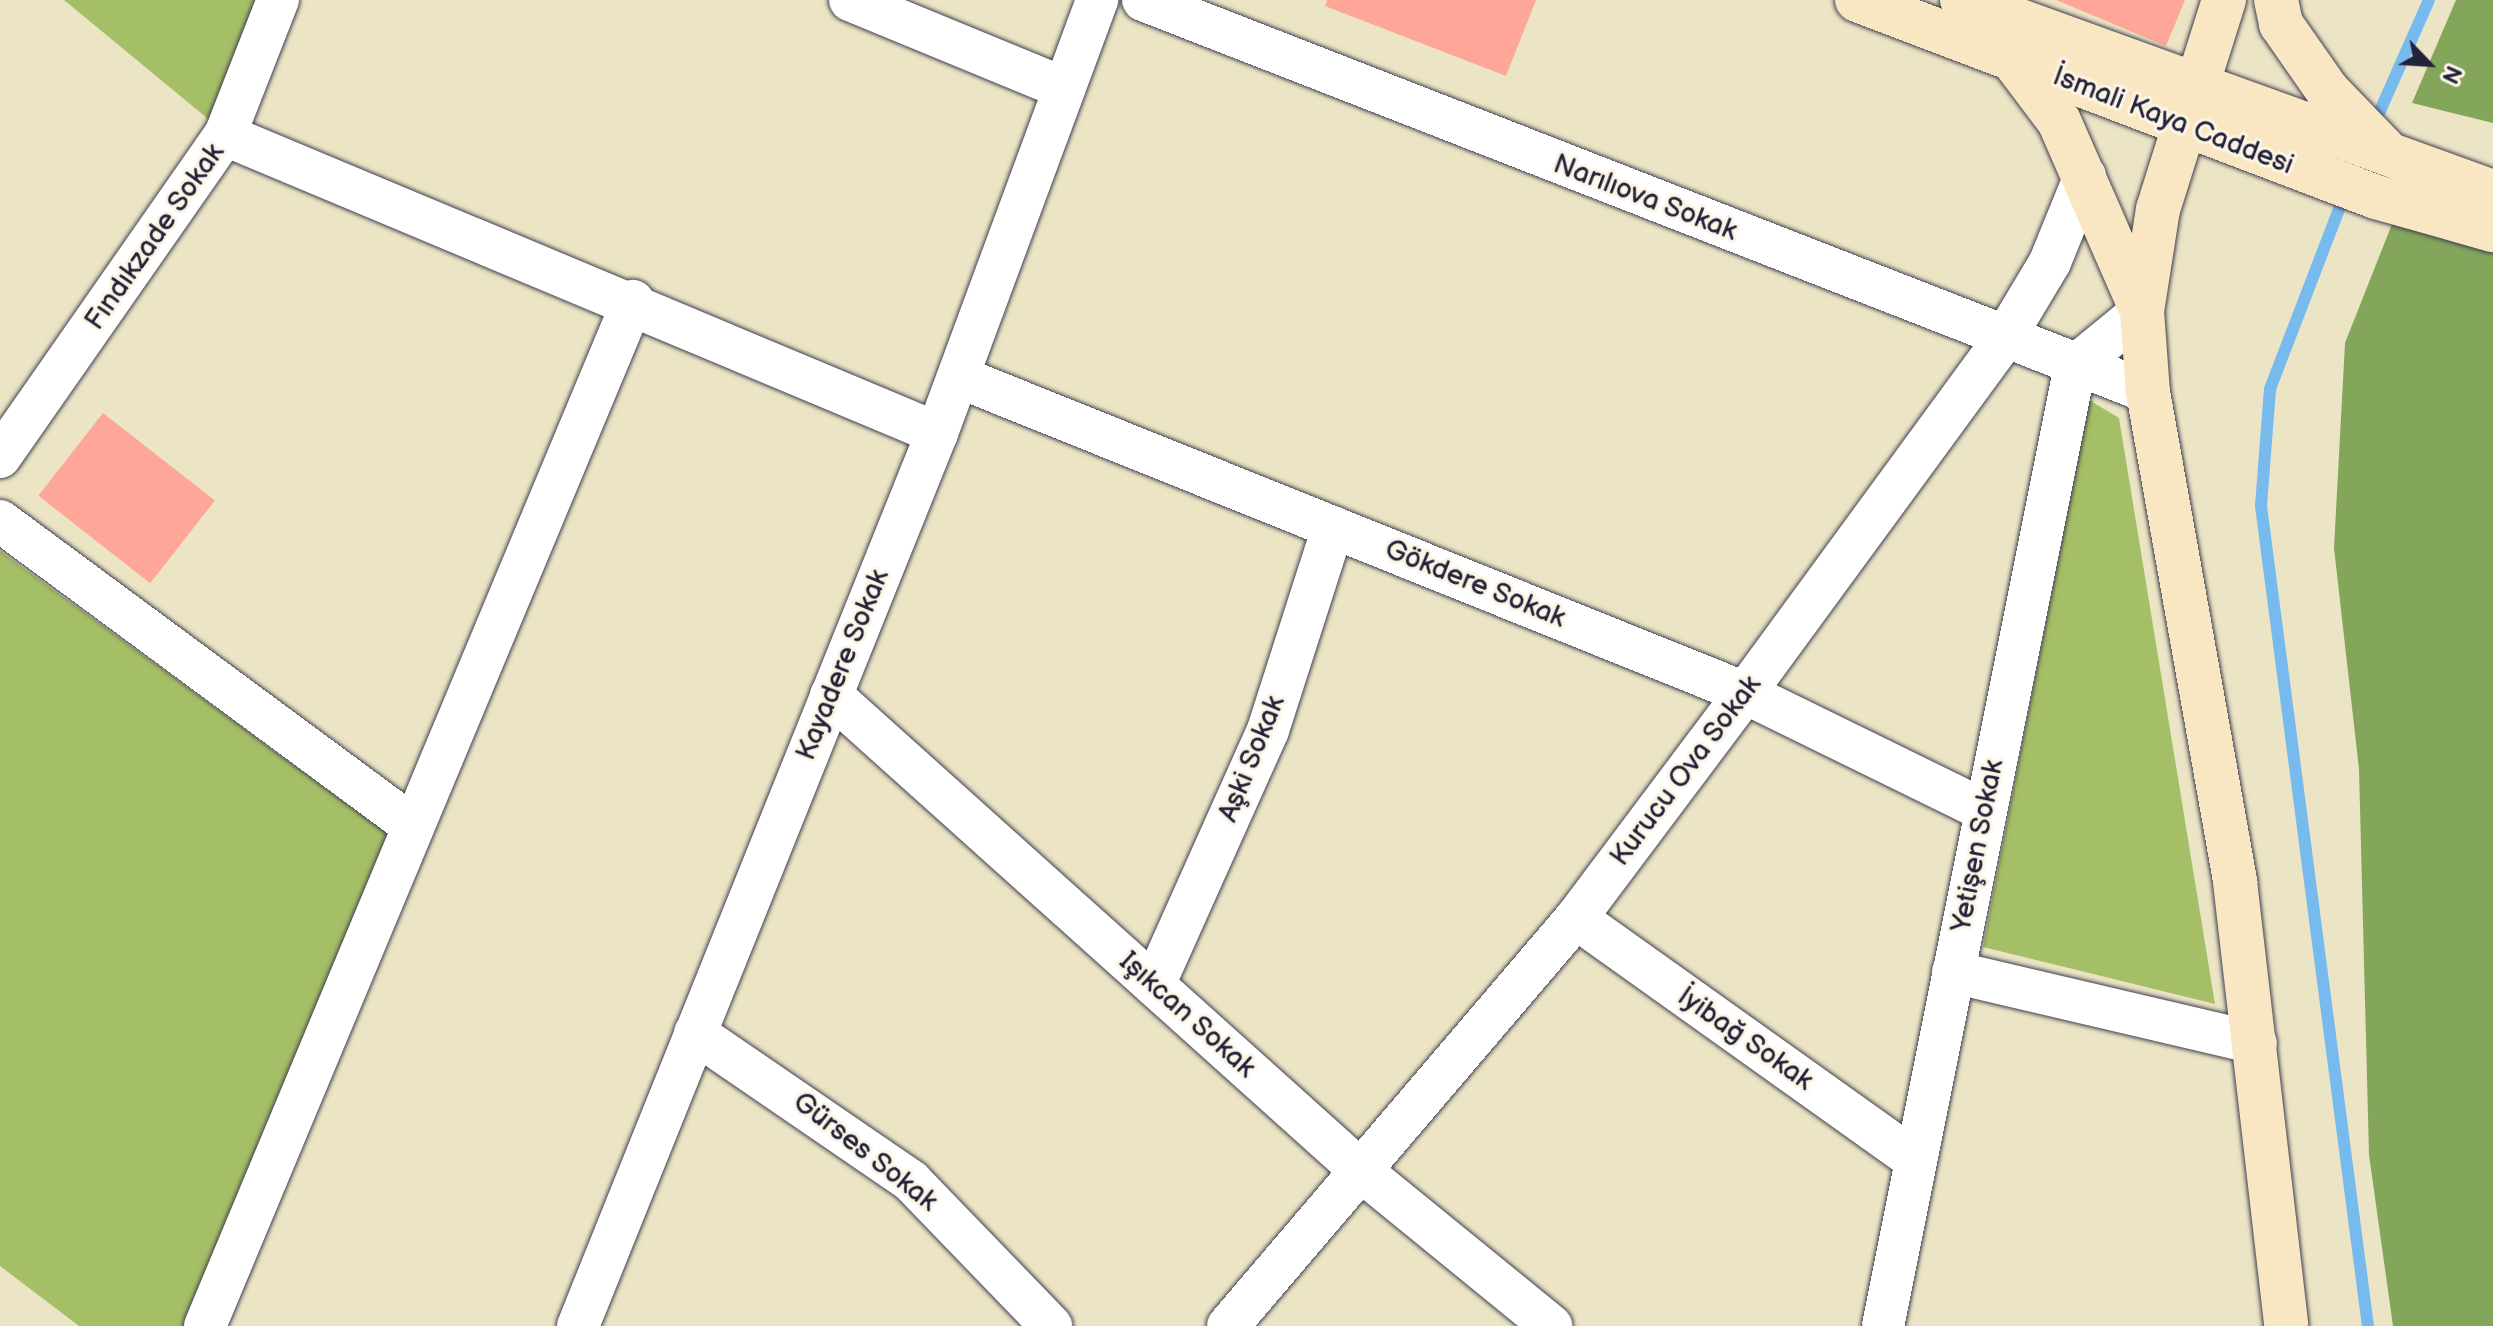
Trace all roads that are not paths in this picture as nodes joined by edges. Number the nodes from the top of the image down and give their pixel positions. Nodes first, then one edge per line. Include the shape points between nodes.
1 (278, 0) edge
2 (850, 0) edge
3 (1097, 0) edge
4 (1143, 0) edge
5 (1857, 0) edge
6 (1962, 0) edge
7 (2224, 0) edge
8 (2276, 0) edge
9 (2013, 60) junction
10 (1064, 88) junction
11 (2186, 104) junction
12 (225, 135) junction
13 (2392, 157) junction
14 (2085, 176) junction
15 (2493, 192) edge
16 (2493, 230) edge
17 (633, 301) junction
18 (2142, 311) junction
19 (2004, 339) junction
20 (2075, 366) junction
21 (959, 377) junction
22 (2148, 392) junction
23 (937, 433) junction
24 (0, 457) edge
25 (0, 521) edge
26 (1333, 527) junction
27 (1745, 693) junction
28 (831, 695) junction
29 (1984, 810) junction
30 (413, 826) junction
31 (1576, 918) junction
32 (1953, 972) junction
33 (1154, 985) junction
34 (695, 1033) junction
35 (2256, 1043) junction
36 (1914, 1159) junction
37 (1360, 1170) junction
38 (205, 1326) edge
39 (578, 1326) edge
40 (1051, 1326) edge
41 (1228, 1326) edge
42 (1551, 1326) edge
43 (1883, 1326) edge
44 (2286, 1326) edge

1 - 12 street, Fındıkzade Sokak
2 - 10 street
3 - 10 street, Kayadere Sokak
4 - 19 street, Narılıova Sokak
5 - 9 street, İsmali Kaya Caddesi
6 - 11 street, İsmali Kaya Caddesi
7 - 11 street
8 - 13 street via 2281,24 2327,90
9 - 11 street, İsmali Kaya Caddesi
9 - 14 street via 2059,121
10 - 21 street, Kayadere Sokak
11 - 13 street, İsmali Kaya Caddesi
11 - 16 street, İsmali Kaya Caddesi via 2376,197
11 - 18 street
12 - 17 street
12 - 24 street, Fındıkzade Sokak
13 - 15 street, İsmali Kaya Caddesi
14 - 18 street
14 - 19 street, Kurucu Ova Sokak via 2050,262
17 - 23 street
17 - 30 street
18 - 20 street
18 - 22 street
19 - 20 street, Narılıova Sokak
19 - 27 street, Kurucu Ova Sokak
20 - 22 street, Narılıova Sokak
20 - 29 street, Yetişen Sokak
21 - 23 street, Kayadere Sokak
21 - 26 street, Gökdere Sokak
22 - 35 street
23 - 28 street, Kayadere Sokak
25 - 30 street
26 - 27 street, Gökdere Sokak
26 - 33 street, Aşki Sokak via 1268,730
27 - 29 street, Gökdere Sokak
27 - 31 street, Kurucu Ova Sokak
28 - 33 street, Işıkcan Sokak
28 - 34 street, Kayadere Sokak
29 - 32 street, Yetişen Sokak
30 - 38 street
31 - 36 street, İyibağ Sokak
31 - 37 street, Kurucu Ova Sokak
32 - 35 street
32 - 36 street, Yetişen Sokak
33 - 37 street, Işıkcan Sokak
34 - 39 street, Kayadere Sokak
34 - 40 street, Gürses Sokak via 911,1181
35 - 44 street
36 - 43 street, Yetişen Sokak
37 - 41 street, Kurucu Ova Sokak
37 - 42 street, Işıkcan Sokak

